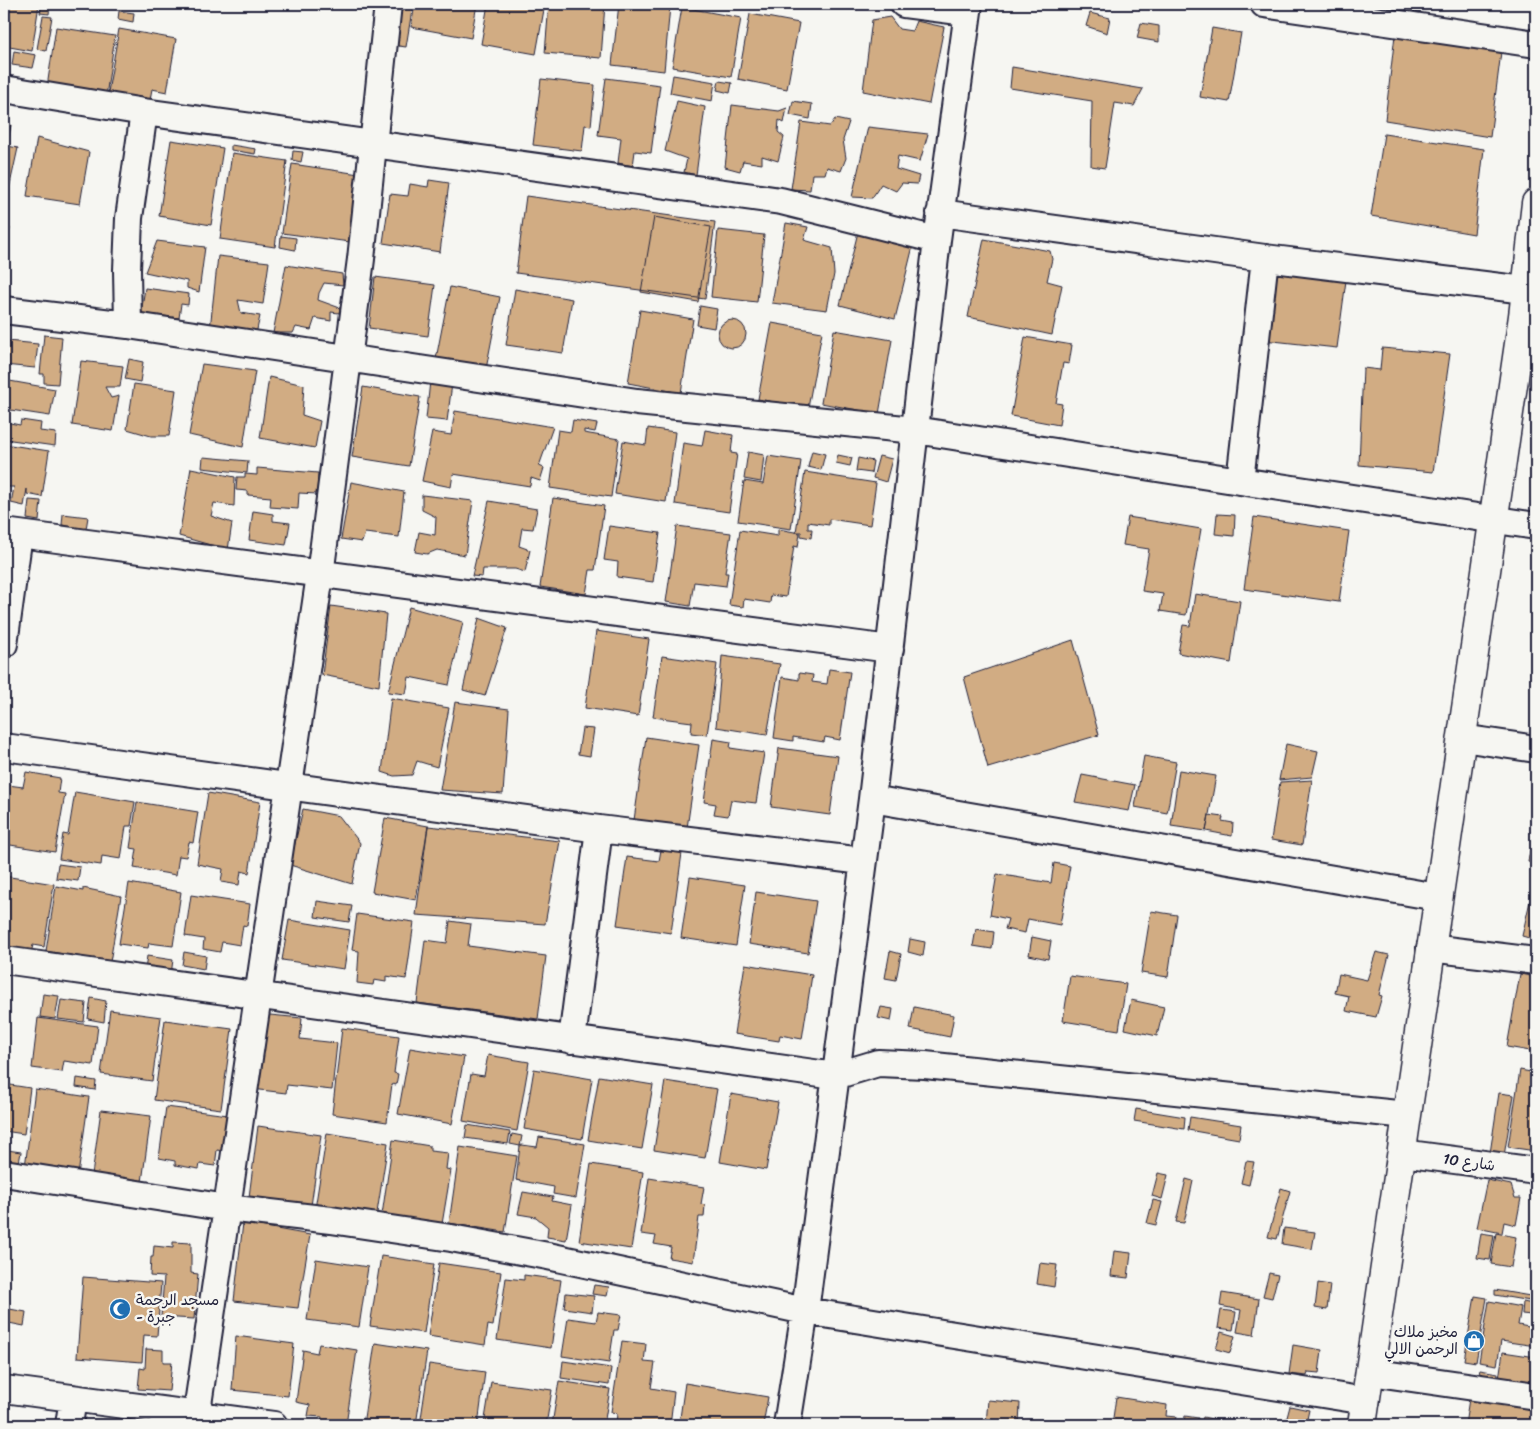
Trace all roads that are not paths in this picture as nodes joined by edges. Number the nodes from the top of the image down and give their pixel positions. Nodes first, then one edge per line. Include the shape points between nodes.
1 (388, 4) edge
2 (904, 4) edge
3 (1264, 4) edge
4 (968, 8) edge
5 (1536, 44) edge
6 (4, 89) edge
7 (144, 112) junction
8 (373, 143) junction
9 (1536, 203) edge
10 (940, 213) junction
11 (937, 240) junction
12 (1265, 258) junction
13 (1525, 290) junction
14 (4, 310) edge
15 (128, 325) junction
16 (348, 359) junction
17 (914, 430) junction
18 (1240, 482) junction
19 (1493, 520) junction
20 (1536, 526) edge
21 (12, 533) edge
22 (320, 575) junction
23 (4, 644) edge
24 (890, 649) junction
25 (1462, 738) junction
26 (4, 747) edge
27 (1536, 749) edge
28 (288, 786) junction
29 (872, 799) junction
30 (599, 829) junction
31 (864, 862) junction
32 (1438, 897) junction
33 (1430, 948) junction
34 (4, 960) edge
35 (1536, 961) edge
36 (256, 996) junction
37 (572, 1040) junction
38 (836, 1076) junction
39 (1407, 1115) junction
40 (1402, 1152) junction
41 (1536, 1171) edge
42 (4, 1173) edge
43 (227, 1208) junction
44 (805, 1311) junction
45 (1370, 1372) junction
46 (4, 1389) edge
47 (1536, 1396) edge
48 (73, 1398) junction
49 (1364, 1413) edge
50 (196, 1420) edge
51 (69, 1425) edge
52 (274, 1425) edge
53 (788, 1425) edge

1 - 8 street
2 - 4 street
3 - 5 street
4 - 10 street
6 - 7 street
7 - 8 street
7 - 15 street via 129,218
8 - 11 street via 781,201
8 - 16 street
9 - 13 street
10 - 11 street
10 - 12 street
11 - 17 street
12 - 13 street
12 - 18 street
13 - 19 street
14 - 15 street
15 - 16 street
16 - 17 street via 637,402
16 - 22 street
17 - 18 street
17 - 24 street
18 - 19 street
19 - 20 street
19 - 25 street
21 - 22 street
21 - 23 street
22 - 24 street
22 - 28 street
24 - 29 street
25 - 27 street
25 - 32 street
26 - 28 street
28 - 30 street
28 - 36 street
29 - 31 street
29 - 32 street
30 - 31 street
30 - 37 street
31 - 38 street
32 - 33 street
33 - 35 street
33 - 39 street
34 - 36 street
36 - 37 street
36 - 43 street
37 - 38 street
38 - 39 street via 878,1063 925,1065
38 - 44 street
39 - 40 street
40 - 41 street, شارع 10
40 - 45 street
42 - 43 street
43 - 44 street via 450,1238
43 - 50 street
44 - 49 street
44 - 53 street
45 - 47 street
45 - 49 street
46 - 48 street
48 - 50 street
48 - 51 street
50 - 52 street

